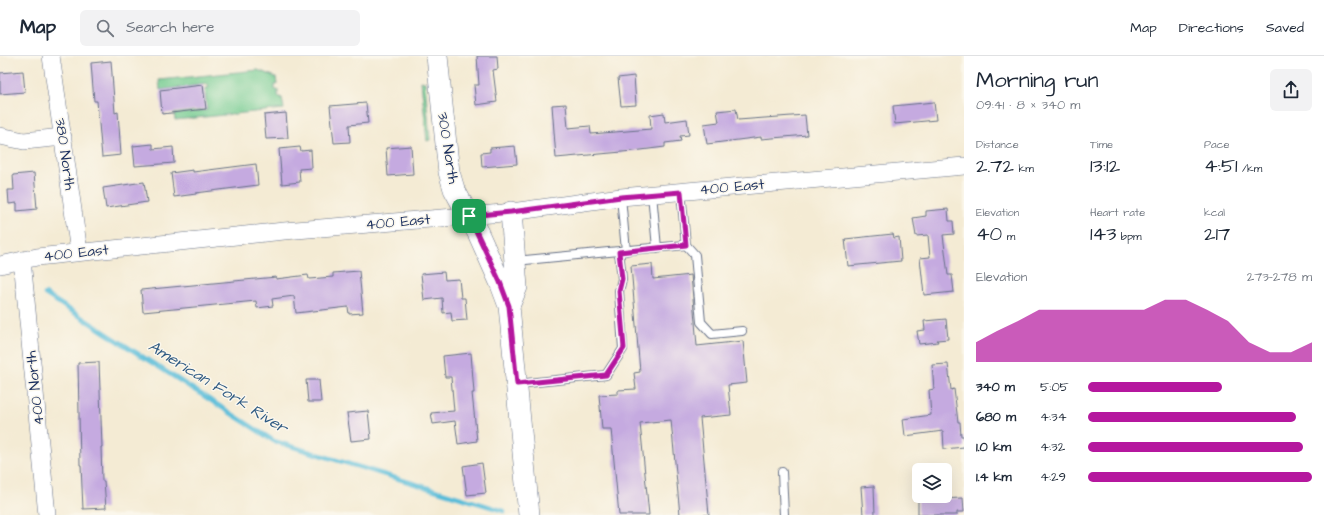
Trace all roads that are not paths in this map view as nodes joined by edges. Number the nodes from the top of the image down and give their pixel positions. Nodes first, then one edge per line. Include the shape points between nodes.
1 (51, 56) edge
2 (437, 56) edge
3 (0, 136) edge
4 (63, 137) junction
5 (964, 166) edge
6 (681, 192) junction
7 (652, 194) junction
8 (621, 197) junction
9 (511, 212) junction
10 (469, 216) junction
11 (686, 245) junction
12 (657, 248) junction
13 (623, 251) junction
14 (79, 252) junction
15 (22, 260) junction
16 (515, 261) junction
17 (0, 266) edge
18 (509, 306) junction
19 (742, 331) dead end
20 (517, 384) junction
21 (782, 472) dead end
22 (47, 515) edge
23 (529, 515) edge
24 (784, 515) edge

1 - 4 street, 380 North
2 - 10 street, 300 North via 450,172 454,189
3 - 4 street via 24,141
4 - 14 street, 380 North
5 - 6 street, 400 East
6 - 7 street, 400 East
6 - 11 lane
7 - 8 street, 400 East
7 - 12 lane
8 - 9 street, 400 East
8 - 13 lane
9 - 10 street, 400 East
9 - 16 street
10 - 14 street, 400 East via 284,231
10 - 18 street, 300 North
11 - 12 lane
11 - 19 lane via 695,255 701,322 712,334
12 - 13 lane
13 - 16 lane
13 - 20 lane via 619,291 624,348 606,375
14 - 15 street, 400 East
15 - 17 street, 400 East
15 - 22 street, 400 North
16 - 18 street via 517,287
18 - 20 street, 300 North
20 - 23 street, 300 North
21 - 24 lane

